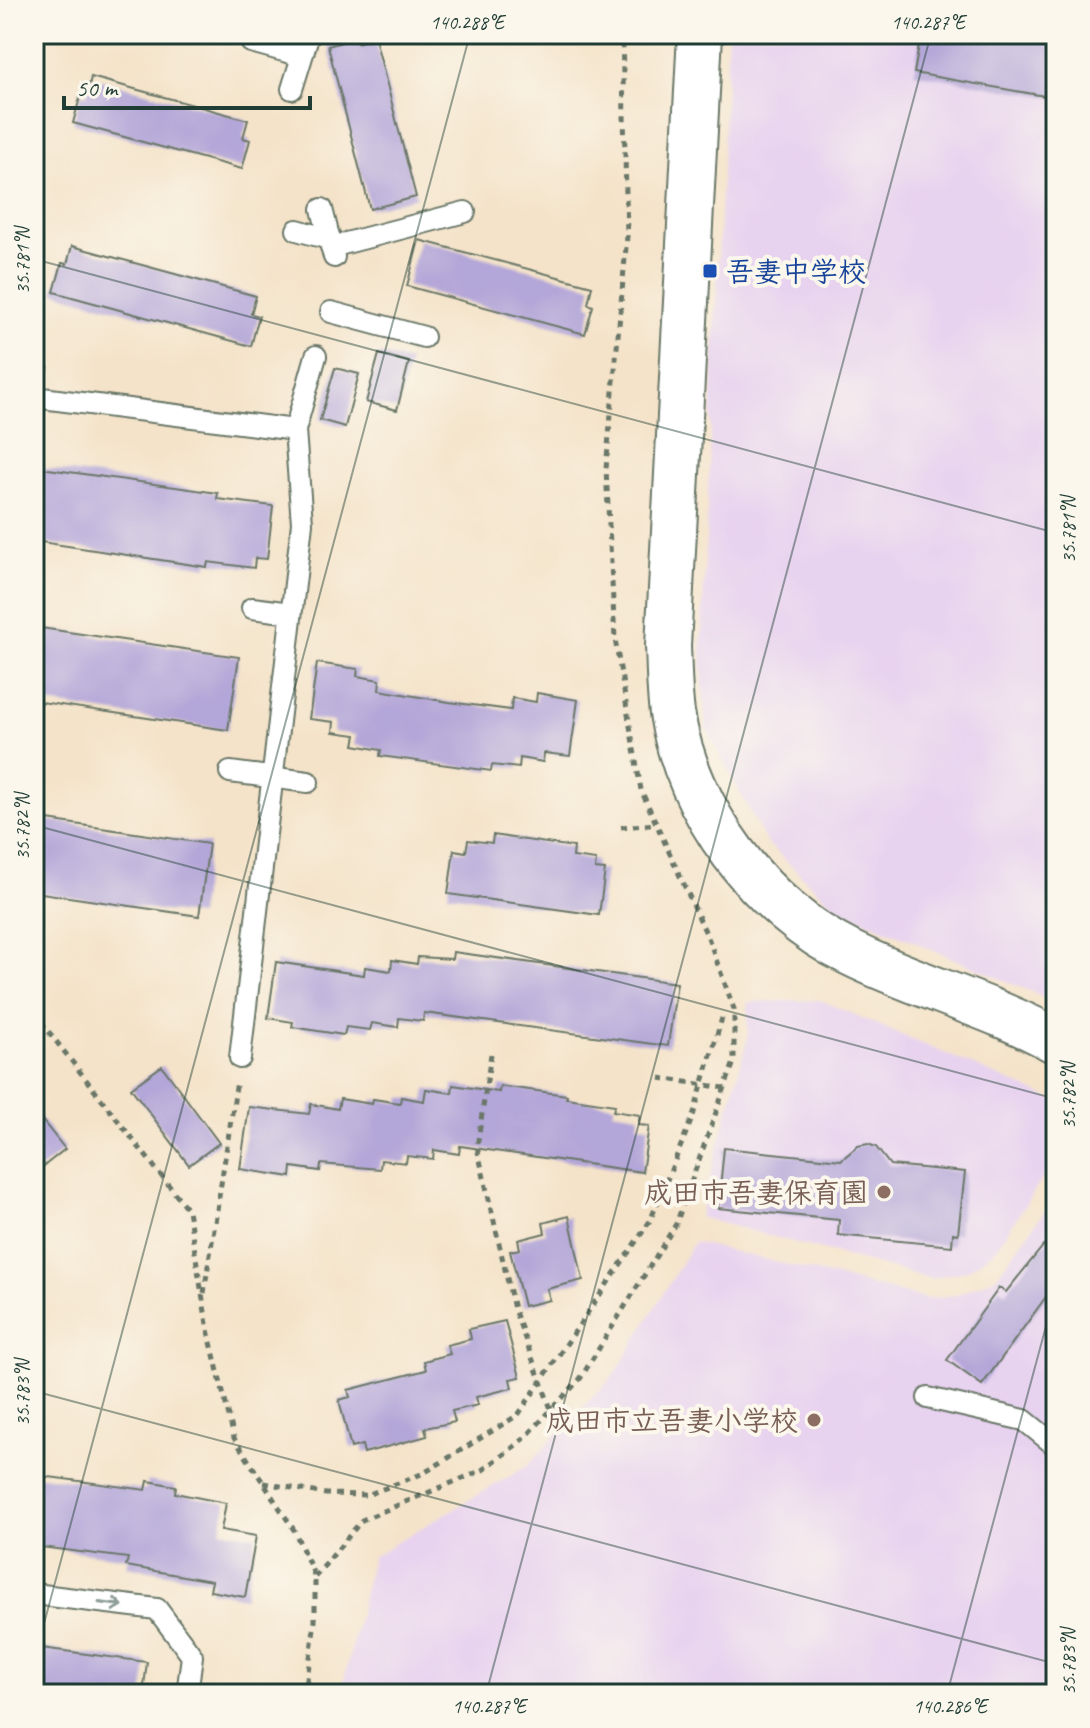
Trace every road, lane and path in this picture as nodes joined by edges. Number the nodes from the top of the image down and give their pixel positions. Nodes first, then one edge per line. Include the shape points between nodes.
1 (309, 34) edge
2 (622, 34) edge
3 (700, 34) edge
4 (251, 42) dead end
5 (302, 56) junction
6 (292, 89) dead end
7 (322, 209) dead end
8 (465, 212) dead end
9 (297, 230) dead end
10 (331, 248) junction
11 (331, 312) dead end
12 (424, 337) dead end
13 (316, 356) dead end
14 (34, 397) edge
15 (295, 430) junction
16 (252, 608) dead end
17 (291, 613) junction
18 (230, 772) dead end
19 (273, 778) junction
20 (308, 782) dead end
21 (656, 824) junction
22 (621, 827) dead end
23 (34, 1013) edge
24 (722, 1018) dead end
25 (1056, 1041) edge
26 (491, 1054) dead end
27 (240, 1058) joint
28 (660, 1078) dead end
29 (703, 1084) junction
30 (725, 1088) junction
31 (203, 1298) junction
32 (541, 1383) junction
33 (928, 1398) dead end
34 (552, 1409) junction
35 (1056, 1446) edge
36 (263, 1482) junction
37 (315, 1577) junction
38 (34, 1594) edge
39 (187, 1694) edge
40 (305, 1694) edge

1 - 5 lane
2 - 21 path via 627,236 606,469 615,639 641,790
3 - 25 street via 668,646 672,714 694,786 764,890 803,926 849,953
4 - 5 lane
5 - 6 lane
7 - 10 lane
8 - 10 lane
9 - 10 lane
11 - 12 lane
13 - 15 lane
14 - 15 lane
15 - 17 lane via 302,523
16 - 17 lane
17 - 19 lane
18 - 19 lane
19 - 20 lane
19 - 27 lane
21 - 22 path
21 - 30 path via 734,1009 734,1062
23 - 31 path via 188,1210
24 - 29 path
26 - 32 path via 477,1147 514,1309
27 - 31 path
28 - 29 path
29 - 30 path
29 - 32 path via 650,1221
30 - 34 path via 676,1224 580,1379
31 - 36 path via 234,1438
32 - 34 path
32 - 36 path via 518,1415 424,1473 367,1495 326,1494
33 - 35 lane via 1024,1420
34 - 37 path via 483,1470 362,1520
36 - 37 path via 294,1530
37 - 40 path
38 -> 39 lane via 157,1609 192,1656

